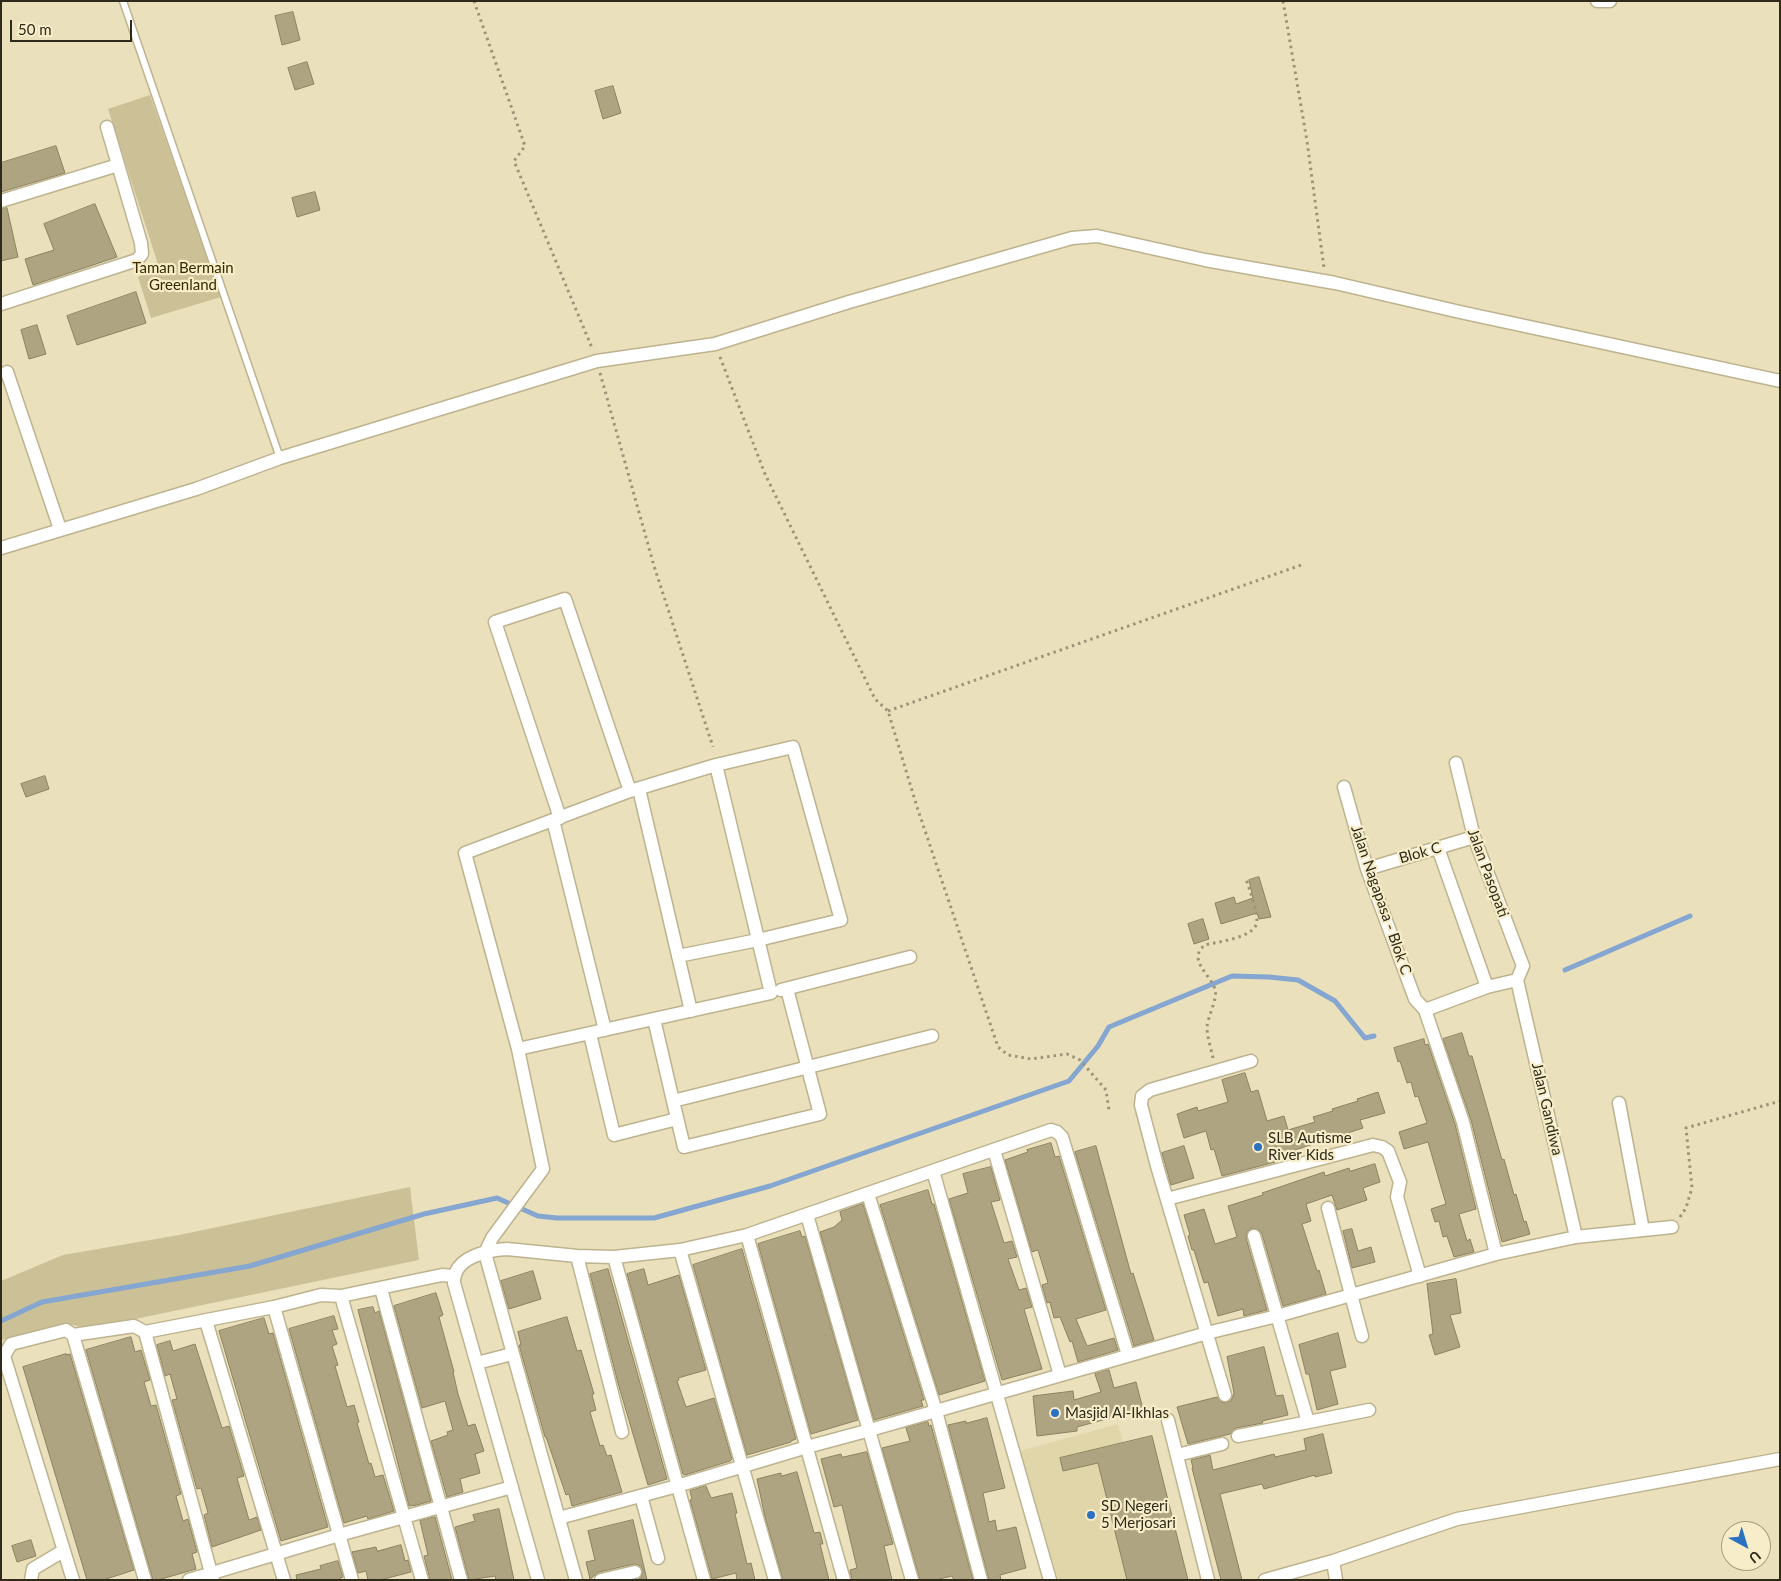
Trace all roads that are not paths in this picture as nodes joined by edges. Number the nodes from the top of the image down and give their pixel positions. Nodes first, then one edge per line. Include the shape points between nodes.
1 (122, 1) edge
2 (1597, 1) edge
3 (1610, 1) edge
4 (107, 127) dead end
5 (118, 165) junction
6 (1, 201) edge
7 (1, 304) edge
8 (7, 372) dead end
9 (1780, 382) edge
10 (280, 458) junction
11 (60, 529) junction
12 (1, 548) edge
13 (1456, 763) dead end
14 (716, 765) junction
15 (1344, 787) dead end
16 (634, 790) junction
17 (556, 819) junction
18 (1474, 837) junction
19 (1438, 848) junction
20 (1367, 869) junction
21 (758, 940) junction
22 (678, 956) junction
23 (910, 957) dead end
24 (1517, 980) junction
25 (1488, 987) junction
26 (787, 988) junction
27 (771, 993) junction
28 (1425, 1010) junction
29 (691, 1011) junction
30 (654, 1019) junction
31 (605, 1030) junction
32 (590, 1034) junction
33 (932, 1036) dead end
34 (518, 1050) junction
35 (1251, 1061) dead end
36 (808, 1066) junction
37 (673, 1101) junction
38 (1619, 1103) dead end
39 (677, 1119) junction
40 (994, 1150) junction
41 (933, 1171) junction
42 (868, 1194) junction
43 (1166, 1200) junction
44 (1328, 1208) dead end
45 (807, 1215) junction
46 (1672, 1227) road end
47 (1643, 1230) junction
48 (747, 1235) junction
49 (1254, 1236) dead end
50 (1576, 1237) junction
51 (680, 1250) junction
52 (485, 1253) junction
53 (1496, 1254) junction
54 (577, 1256) junction
55 (614, 1257) junction
56 (454, 1276) junction
57 (1420, 1276) junction
58 (381, 1289) junction
59 (1351, 1295) junction
60 (341, 1296) junction
61 (274, 1307) junction
62 (1277, 1316) junction
63 (206, 1322) junction
64 (145, 1332) junction
65 (1208, 1332) junction
66 (73, 1335) junction
67 (1362, 1336) dead end
68 (512, 1354) junction
69 (1128, 1355) junction
70 (476, 1363) junction
71 (1060, 1375) junction
72 (997, 1394) junction
73 (1225, 1394) dead end
74 (1369, 1410) dead end
75 (936, 1411) junction
76 (1168, 1420) dead end
77 (1308, 1422) junction
78 (870, 1430) junction
79 (622, 1432) dead end
80 (1238, 1436) dead end
81 (1222, 1444) dead end
82 (807, 1447) junction
83 (1178, 1455) junction
84 (1780, 1459) edge
85 (743, 1465) junction
86 (677, 1486) junction
87 (512, 1488) junction
88 (641, 1496) junction
89 (440, 1508) junction
90 (404, 1518) junction
91 (559, 1518) junction
92 (339, 1536) junction
93 (63, 1551) junction
94 (277, 1554) junction
95 (658, 1558) dead end
96 (1333, 1560) junction
97 (635, 1572) dead end
98 (212, 1576) edge
99 (31, 1580) edge
100 (73, 1580) edge
101 (145, 1580) edge
102 (189, 1580) edge
103 (284, 1580) edge
104 (352, 1580) edge
105 (422, 1580) edge
106 (461, 1580) edge
107 (538, 1580) edge
108 (576, 1580) edge
109 (601, 1580) edge
110 (704, 1580) edge
111 (775, 1580) edge
112 (844, 1580) edge
113 (912, 1580) edge
114 (981, 1580) edge
115 (1050, 1580) edge
116 (1208, 1580) edge
117 (1265, 1580) edge
118 (1336, 1580) edge

1 - 10 lane
2 - 3 street
4 - 5 street
5 - 6 street
5 - 7 street via 141,244 142,254 138,260
8 - 11 street
9 - 10 street via 1326,281 1205,260 1097,236 1072,238 715,344 597,361
10 - 11 street via 196,489
11 - 12 street
13 - 18 street, Jalan Pasopati
14 - 16 street
14 - 21 street
14 - 21 street via 793,747 841,920
15 - 20 street, Jalan Nagapasa - Blok C
16 - 17 street
16 - 17 street via 564,599 495,622
16 - 22 street
17 - 31 street
17 - 34 street via 465,853
18 - 19 street, Blok C
18 - 24 street, Jalan Pasopati via 1522,966
19 - 20 street, Blok C
19 - 25 street
20 - 28 street, Jalan Nagapasa - Blok C via 1415,999
21 - 22 street
21 - 27 street
22 - 29 street
23 - 26 street
24 - 25 street
24 - 50 street, Jalan Gandiwa
25 - 28 street
26 - 27 street
26 - 36 street
27 - 29 street
28 - 53 street, Jalan Nagapasa - Blok C via 1464,1122
29 - 30 street
30 - 31 street
30 - 37 street
31 - 32 street
32 - 34 street
32 - 39 street via 614,1135
33 - 36 street
34 - 52 street via 543,1169 492,1238
35 - 43 street via 1150,1090 1142,1096 1140,1105
36 - 37 street
36 - 39 street via 820,1114 684,1147
37 - 39 street
38 - 47 street
40 - 41 street
40 - 69 street via 1051,1130 1062,1137
40 - 71 street
41 - 42 street
41 - 72 street
42 - 45 street
42 - 75 street
43 - 57 street via 1373,1145 1382,1147 1388,1151 1400,1182 1397,1197
43 - 65 street
44 - 59 street
45 - 48 street
45 - 78 street
46 - 47 street
47 - 50 street
48 - 51 street
48 - 82 street
49 - 62 street
50 - 53 street
51 - 55 street
51 - 85 street
52 - 54 street via 507,1249
52 - 56 street via 470,1258
52 - 68 street
53 - 57 street
54 - 55 street
54 - 79 street
55 - 86 street
56 - 58 street via 442,1275
56 - 70 street
57 - 59 street
58 - 60 street
58 - 89 street
59 - 62 street
59 - 67 street
60 - 61 street via 321,1295
60 - 90 street
61 - 63 street
61 - 92 street
62 - 65 street
62 - 77 street
63 - 64 street
63 - 94 street
64 - 66 street via 134,1326
64 - 98 street
65 - 69 street
65 - 73 street
66 - 93 street via 66,1330 11,1344 4,1356
66 - 101 street
68 - 70 street
68 - 91 street
69 - 71 street
70 - 87 street
71 - 72 street
72 - 75 street
72 - 115 street
74 - 77 street
75 - 78 street
75 - 114 street
76 - 83 street
77 - 80 street
78 - 82 street
78 - 113 street
81 - 83 street
82 - 85 street
82 - 112 street
83 - 116 street
84 - 96 street via 1457,1519
85 - 86 street
85 - 111 street
86 - 88 street
86 - 110 street
87 - 89 street
87 - 107 street
88 - 91 street
88 - 95 street
89 - 90 street
89 - 106 street
90 - 92 street
90 - 105 street
91 - 108 street
92 - 94 street
92 - 104 street
93 - 99 street via 34,1569
93 - 100 street
94 - 98 street
94 - 103 street
96 - 117 street
96 - 118 street
97 - 109 street
98 - 102 street

